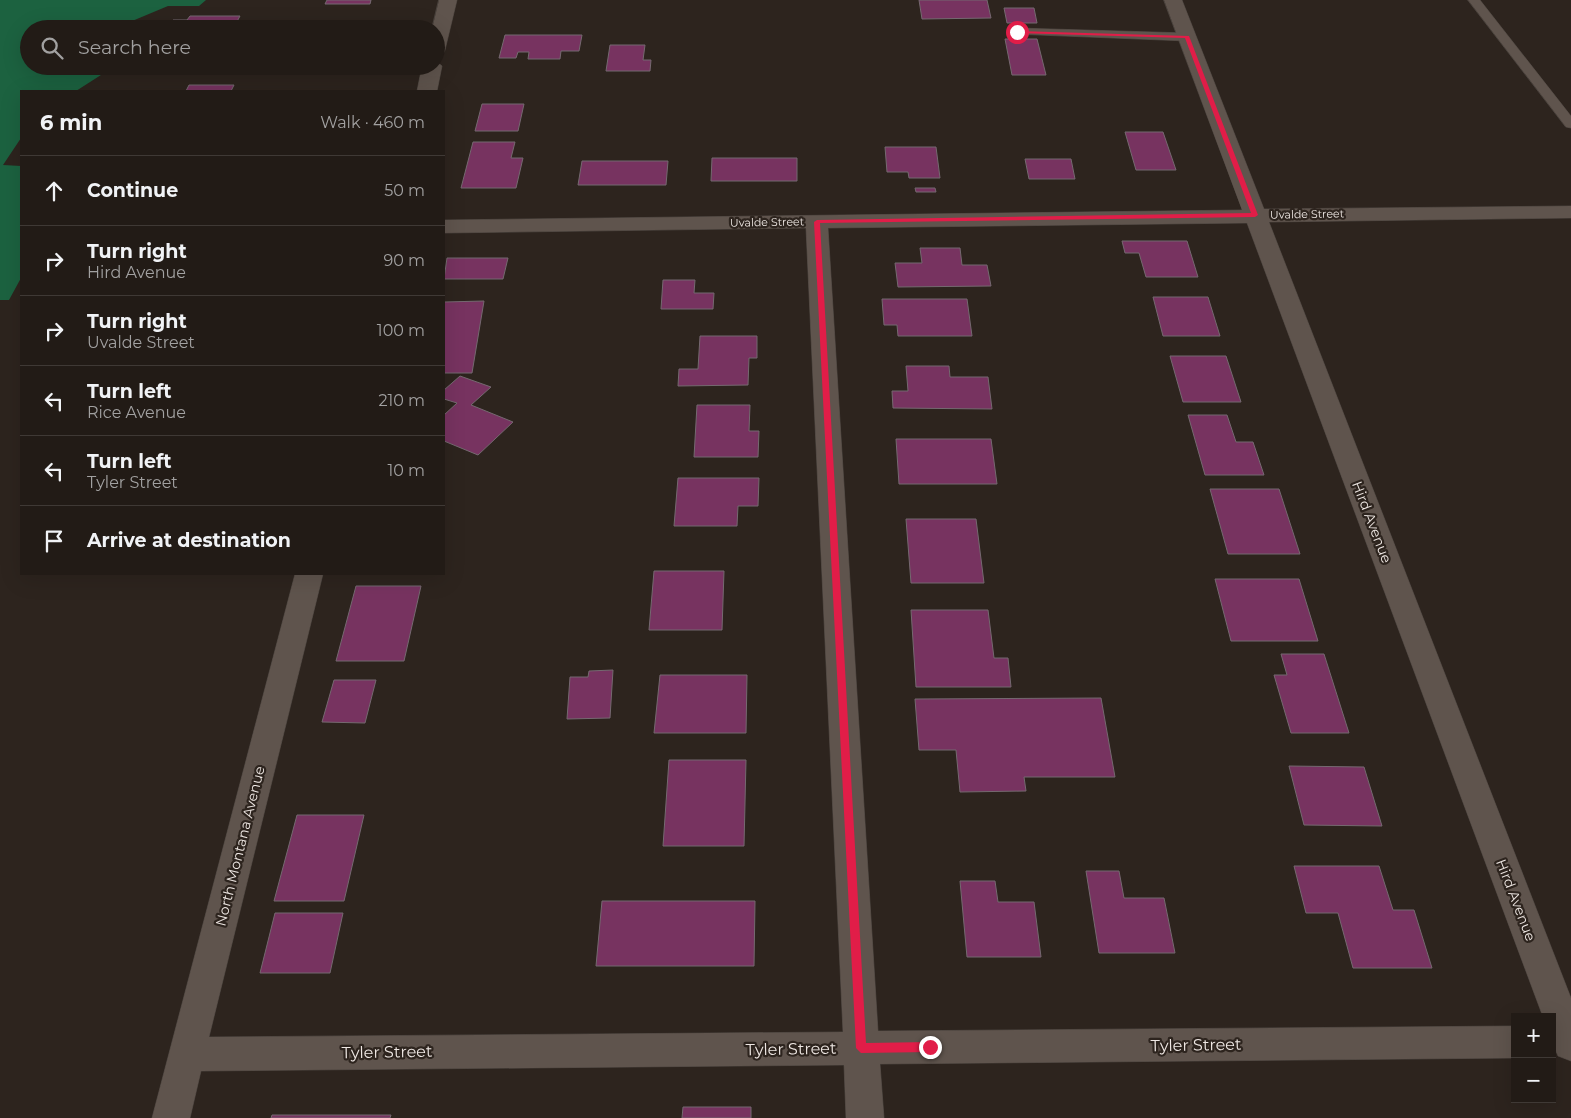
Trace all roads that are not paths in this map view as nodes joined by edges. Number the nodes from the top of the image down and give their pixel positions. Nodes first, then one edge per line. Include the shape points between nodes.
1 (448, 0) edge
2 (1173, 0) edge
3 (1474, 0) edge
4 (443, 20) edge
5 (1017, 32) dead end
6 (1187, 37) junction
7 (430, 75) edge
8 (427, 90) edge
9 (1571, 124) edge
10 (1571, 212) edge
11 (1255, 215) junction
12 (817, 222) junction
13 (445, 226) edge
14 (308, 575) edge
15 (1511, 1042) edge
16 (1564, 1042) edge
17 (861, 1048) junction
18 (188, 1054) junction
19 (170, 1118) edge
20 (865, 1118) edge

1 - 4 street
2 - 6 street, Hird Avenue
3 - 9 lane
5 - 6 lane
6 - 11 street, Hird Avenue
7 - 8 street
10 - 11 street, Uvalde Street
11 - 12 street, Uvalde Street
11 - 16 street, Hird Avenue
12 - 13 street, Uvalde Street
12 - 17 street
14 - 18 street, North Montana Avenue
15 - 17 street, Tyler Street
17 - 18 street, Tyler Street
17 - 20 street
18 - 19 street, North Montana Avenue

